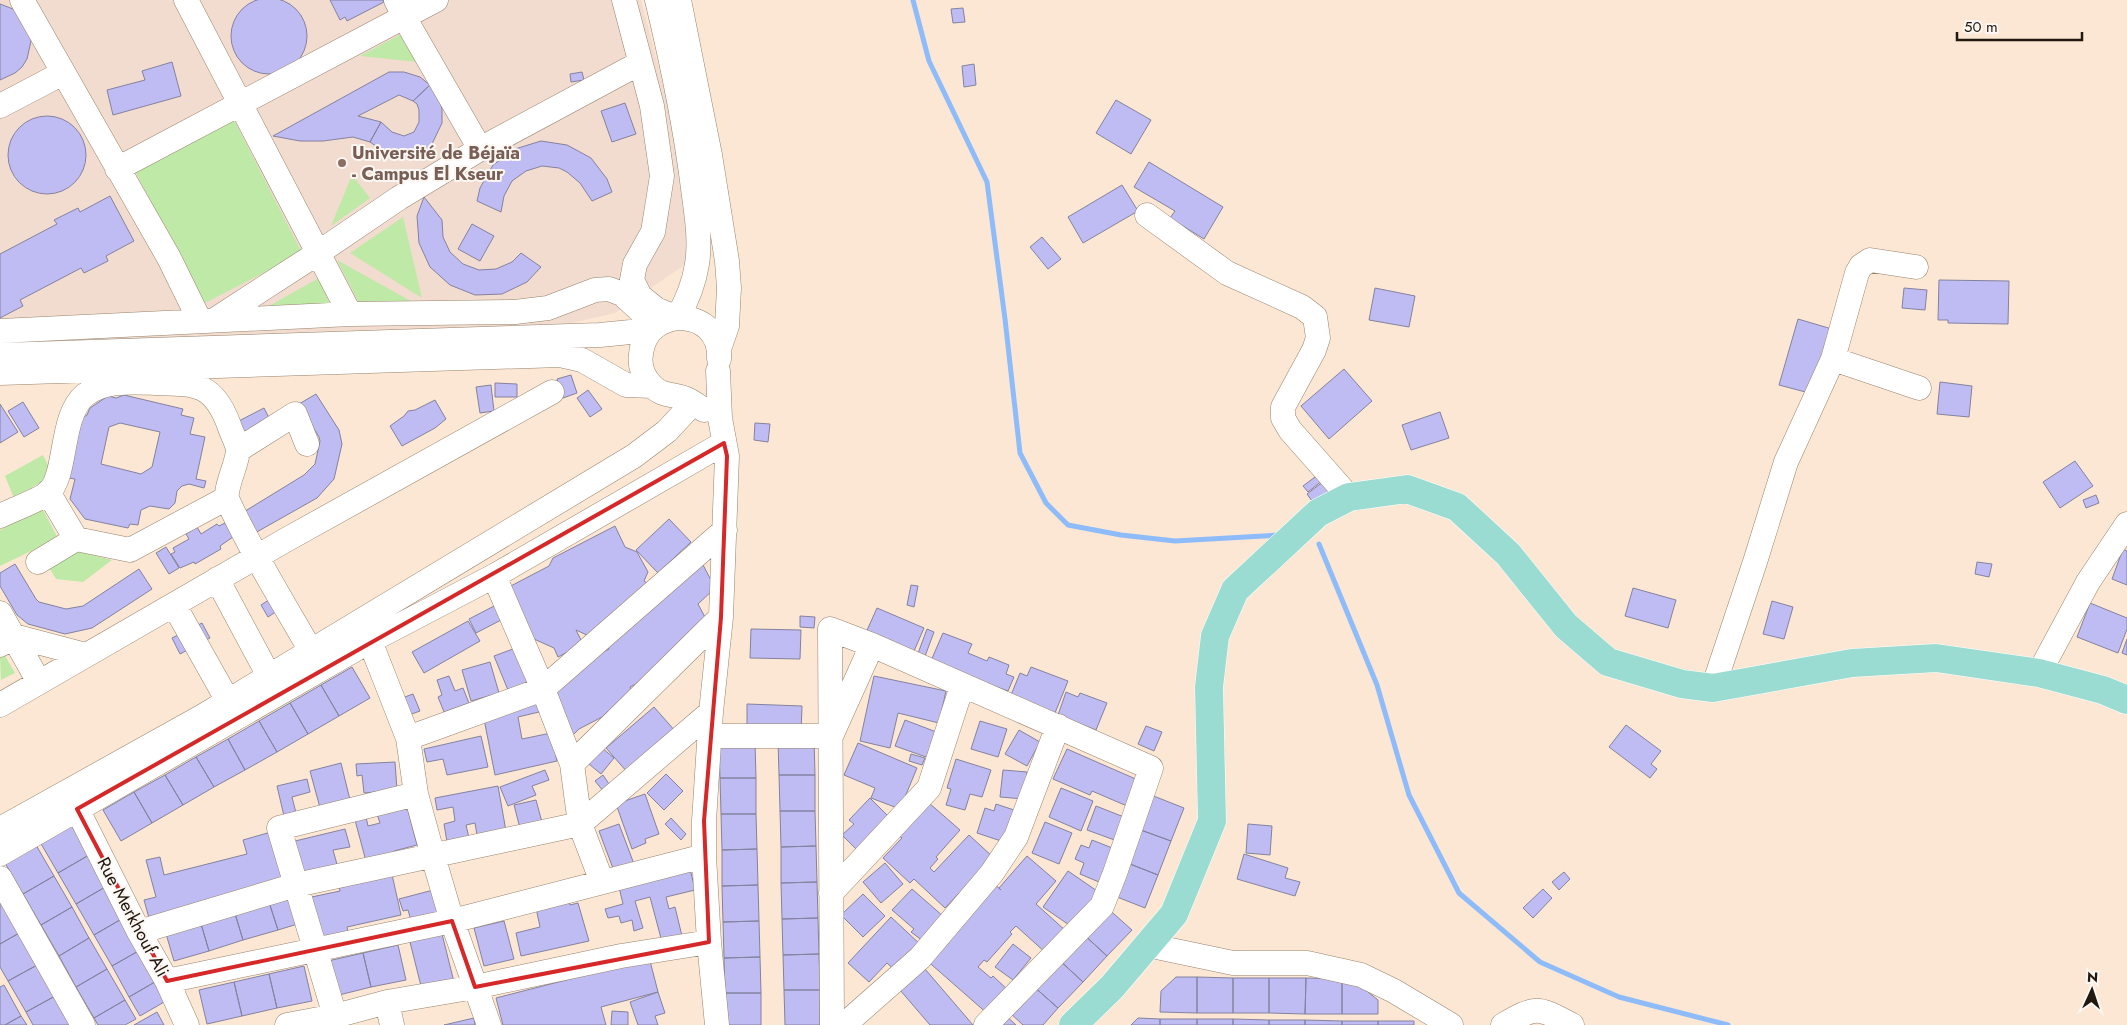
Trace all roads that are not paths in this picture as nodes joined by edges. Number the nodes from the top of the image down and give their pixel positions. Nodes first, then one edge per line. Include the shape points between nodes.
1 (22, 0) edge
2 (186, 0) edge
3 (436, 0) edge
4 (624, 0) edge
5 (657, 0) edge
6 (679, 0) edge
7 (400, 9) edge
8 (640, 63) junction
9 (63, 73) junction
10 (240, 104) junction
11 (0, 106) edge
12 (480, 149) junction
13 (117, 169) junction
14 (1147, 215) dead end
15 (318, 253) junction
16 (1916, 267) dead end
17 (350, 314) junction
18 (207, 320) junction
19 (661, 325) junction
20 (0, 331) edge
21 (0, 356) edge
22 (1833, 359) junction
23 (719, 360) junction
24 (0, 373) edge
25 (652, 386) junction
26 (1918, 388) dead end
27 (552, 392) dead end
28 (688, 400) junction
29 (723, 438) junction
30 (307, 444) dead end
31 (238, 450) junction
32 (48, 492) junction
33 (1349, 497) junction
34 (227, 498) junction
35 (0, 516) edge
36 (2127, 524) edge
37 (724, 530) junction
38 (76, 539) junction
39 (256, 557) junction
40 (38, 562) dead end
41 (494, 576) junction
42 (217, 579) junction
43 (174, 605) junction
44 (0, 613) edge
45 (721, 617) junction
46 (7, 640) edge
47 (370, 640) junction
48 (872, 645) junction
49 (311, 651) junction
50 (86, 655) junction
51 (2039, 674) junction
52 (269, 676) junction
53 (39, 682) junction
54 (962, 686) junction
55 (1713, 688) junction
56 (543, 689) junction
57 (2127, 700) edge
58 (228, 701) junction
59 (0, 705) edge
60 (711, 712) junction
61 (1058, 726) junction
62 (710, 736) junction
63 (831, 736) junction
64 (408, 738) junction
65 (572, 764) junction
66 (416, 794) junction
67 (77, 810) junction
68 (580, 824) junction
69 (0, 829) edge
70 (0, 854) edge
71 (433, 856) junction
72 (704, 856) junction
73 (0, 878) edge
74 (602, 882) junction
75 (296, 885) junction
76 (831, 894) junction
77 (452, 921) junction
78 (140, 932) junction
79 (708, 942) junction
80 (1147, 945) junction
81 (315, 949) junction
82 (167, 981) junction
83 (475, 987) junction
84 (389, 1014) edge
85 (335, 1016) junction
86 (84, 1025) edge
87 (187, 1025) edge
88 (287, 1025) edge
89 (489, 1025) edge
90 (717, 1025) edge
91 (832, 1025) edge
92 (844, 1025) edge
93 (986, 1025) edge
94 (1073, 1025) edge
95 (1451, 1025) edge
96 (1503, 1025) edge
97 (1572, 1025) edge

1 - 9 street
2 - 10 street
3 - 7 street
4 - 8 street
5 - 19 street via 689,159 698,246 695,278 690,292
6 - 23 street via 727,261 727,326
7 - 10 street
7 - 12 street
8 - 12 street
8 - 19 street via 652,106 662,176 653,232 635,264 632,280 640,296 656,308
9 - 11 street
9 - 13 street
10 - 13 street
10 - 15 street
12 - 15 street via 392,202
13 - 18 street
14 - 33 street via 1227,273 1302,306 1315,317 1318,338 1283,407 1283,418
15 - 17 street
15 - 18 street
16 - 22 street via 1870,260 1861,266
17 - 18 street
17 - 19 street via 515,312 548,308 595,290 609,289 630,299
18 - 20 street
19 - 21 street via 600,335
19 - 23 street via 699,322 715,338
19 - 25 street via 641,348 642,368
22 - 26 street
22 - 55 street via 1786,462
23 - 28 street via 713,381
23 - 29 street via 718,402
24 - 25 street via 560,355 582,360 626,385
25 - 28 street via 662,393
27 - 39 street
28 - 29 street via 714,421
28 - 49 street via 667,431 634,456
29 - 37 street via 727,456
29 - 41 street
30 - 31 street via 295,414
31 - 32 street via 224,411 202,387 186,383 123,382 86,394 74,407 57,476
31 - 34 street
32 - 35 street
32 - 38 street
33 - 55 main road via 1407,489 1457,507 1508,554 1566,626 1608,662 1682,684
33 - 80 main road via 1318,513 1235,590 1215,636 1209,687 1212,821 1174,914
34 - 38 street via 130,550
34 - 39 street
36 - 51 street via 2088,582
37 - 45 street
37 - 56 street
38 - 40 street
39 - 42 street
39 - 49 street
41 - 47 street
41 - 56 street
42 - 43 street
42 - 52 street
43 - 50 street
43 - 58 street
44 - 46 street
45 - 60 street
45 - 65 street
46 - 50 street
46 - 53 street
47 - 64 street
47 - 67 street
48 - 54 street
48 - 63 street
48 - 63 street via 830,629
49 - 52 street
50 - 53 street
51 - 55 main road via 1936,658 1852,663
51 - 57 main road via 2103,690
52 - 58 street
53 - 59 street
54 - 61 street
54 - 76 street via 929,788
56 - 64 street
56 - 65 street
58 - 69 street
60 - 62 street
60 - 68 street
61 - 92 street via 1016,837 992,873 920,958
61 - 93 street via 1151,768 1102,906
62 - 63 street
62 - 72 street
63 - 76 street
64 - 66 street
65 - 68 street
66 - 71 street
66 - 75 street via 279,828
67 - 70 street
67 - 78 street, Rue Merkhouf Ali
68 - 71 street
68 - 74 street
71 - 75 street
71 - 77 street
72 - 74 street
72 - 79 street
73 - 86 street
74 - 77 street
75 - 78 street
75 - 81 street
76 - 91 street
77 - 81 street
77 - 83 street
78 - 82 street, Rue Merkhouf Ali
79 - 83 street via 621,956
79 - 90 street
80 - 94 main road via 1112,987
80 - 95 street via 1233,963 1307,963 1362,975
81 - 82 street
81 - 85 street
82 - 87 street, Rue Merkhouf Ali
83 - 84 street
83 - 89 street
84 - 85 street
85 - 88 street
96 - 97 street via 1526,1012 1542,1010

